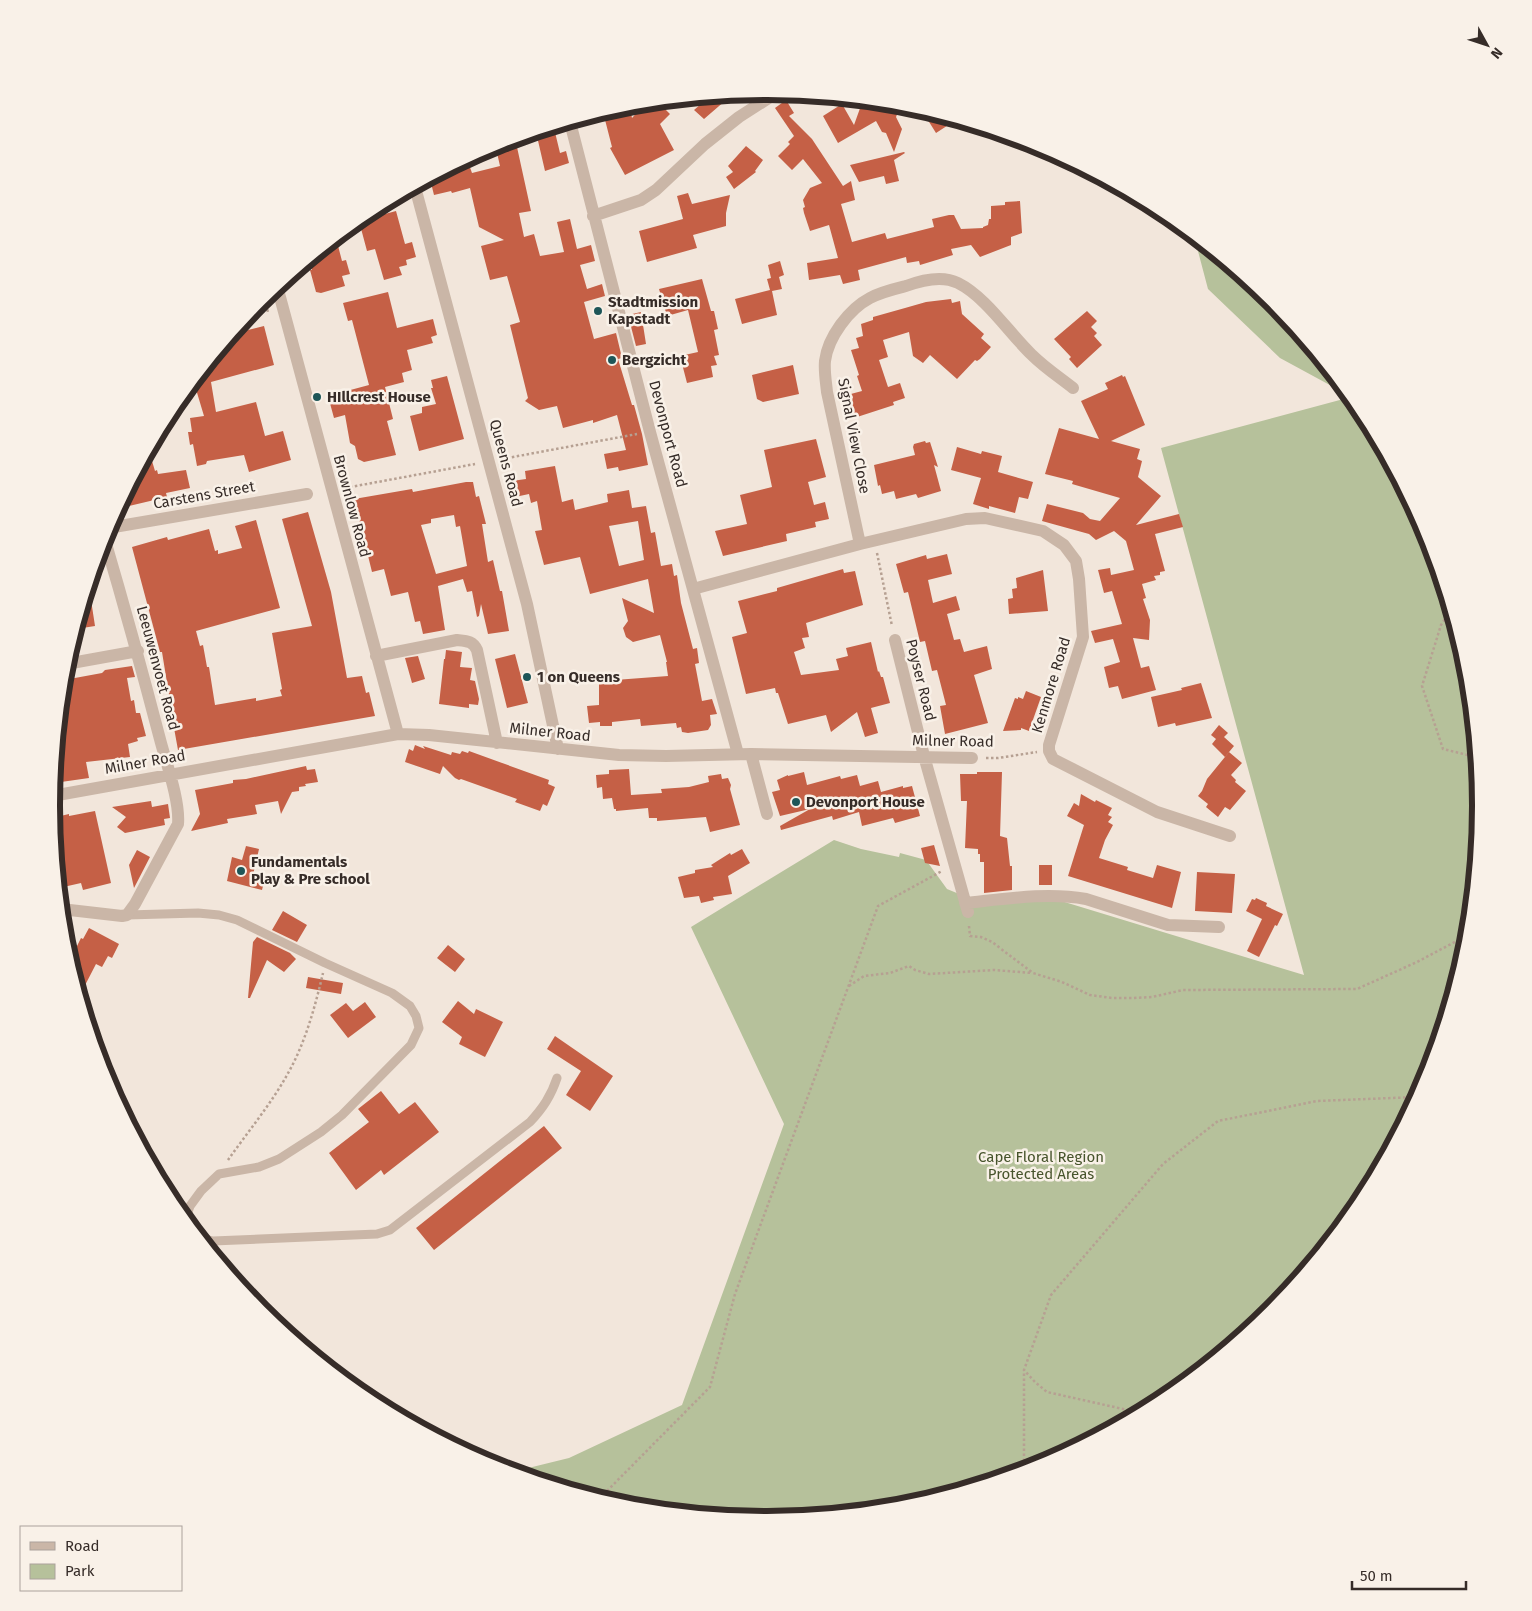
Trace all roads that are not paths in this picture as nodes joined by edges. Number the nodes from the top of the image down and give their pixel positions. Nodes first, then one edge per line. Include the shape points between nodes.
1 (767, 99) edge
2 (571, 127) edge
3 (417, 192) edge
4 (593, 216) junction
5 (280, 295) edge
6 (1073, 388) dead end
7 (306, 494) dead end
8 (118, 526) edge
9 (860, 544) junction
10 (108, 550) edge
11 (693, 589) junction
12 (895, 640) road end
13 (138, 651) junction
14 (376, 656) junction
15 (75, 662) edge
16 (398, 734) junction
17 (497, 742) junction
18 (558, 749) junction
19 (744, 754) junction
20 (924, 756) junction
21 (972, 758) road end
22 (169, 774) junction
23 (60, 794) edge
24 (767, 814) dead end
25 (1230, 836) dead end
26 (68, 910) edge
27 (127, 915) junction
28 (1219, 927) dead end
29 (557, 1078) dead end
30 (188, 1211) edge
31 (210, 1240) edge

1 - 4 street via 705,144 656,190 641,200
2 - 4 street, Devonport Road
3 - 18 street, Queens Road via 527,604
4 - 11 street, Devonport Road
5 - 14 street, Brownlow Road
6 - 9 street, Signal View Close via 1031,354 979,298 954,281 936,279 919,282 863,302 833,339 825,370
7 - 8 street, Carstens Street
9 - 11 street, Kenmore Road
9 - 25 street, Kenmore Road via 976,517 1043,531 1058,540 1076,561 1083,637 1049,751 1056,762 1157,812
10 - 13 street, Leeuwenvoet Road
11 - 19 street, Devonport Road
12 - 20 street, Poyser Road
13 - 15 street
13 - 22 street, Leeuwenvoet Road
14 - 16 street, Brownlow Road
14 - 17 street via 457,640 469,641 477,650
16 - 17 street, Milner Road
16 - 22 street, Milner Road
17 - 18 street, Milner Road
18 - 19 street, Milner Road via 619,755
19 - 20 street, Milner Road
19 - 24 street, Devonport Road
20 - 21 street, Milner Road
20 - 28 street, Poyser Road via 966,907 1073,897 1168,925
22 - 23 street, Milner Road
22 - 27 street, Leeuwenvoet Road via 178,824
26 - 27 street
27 - 30 lane via 198,912 237,920 392,993 410,1006 419,1028 416,1038 404,1053 321,1132 279,1159 259,1167 219,1174 201,1191
29 - 31 lane via 548,1100 530,1122 390,1230 377,1234

